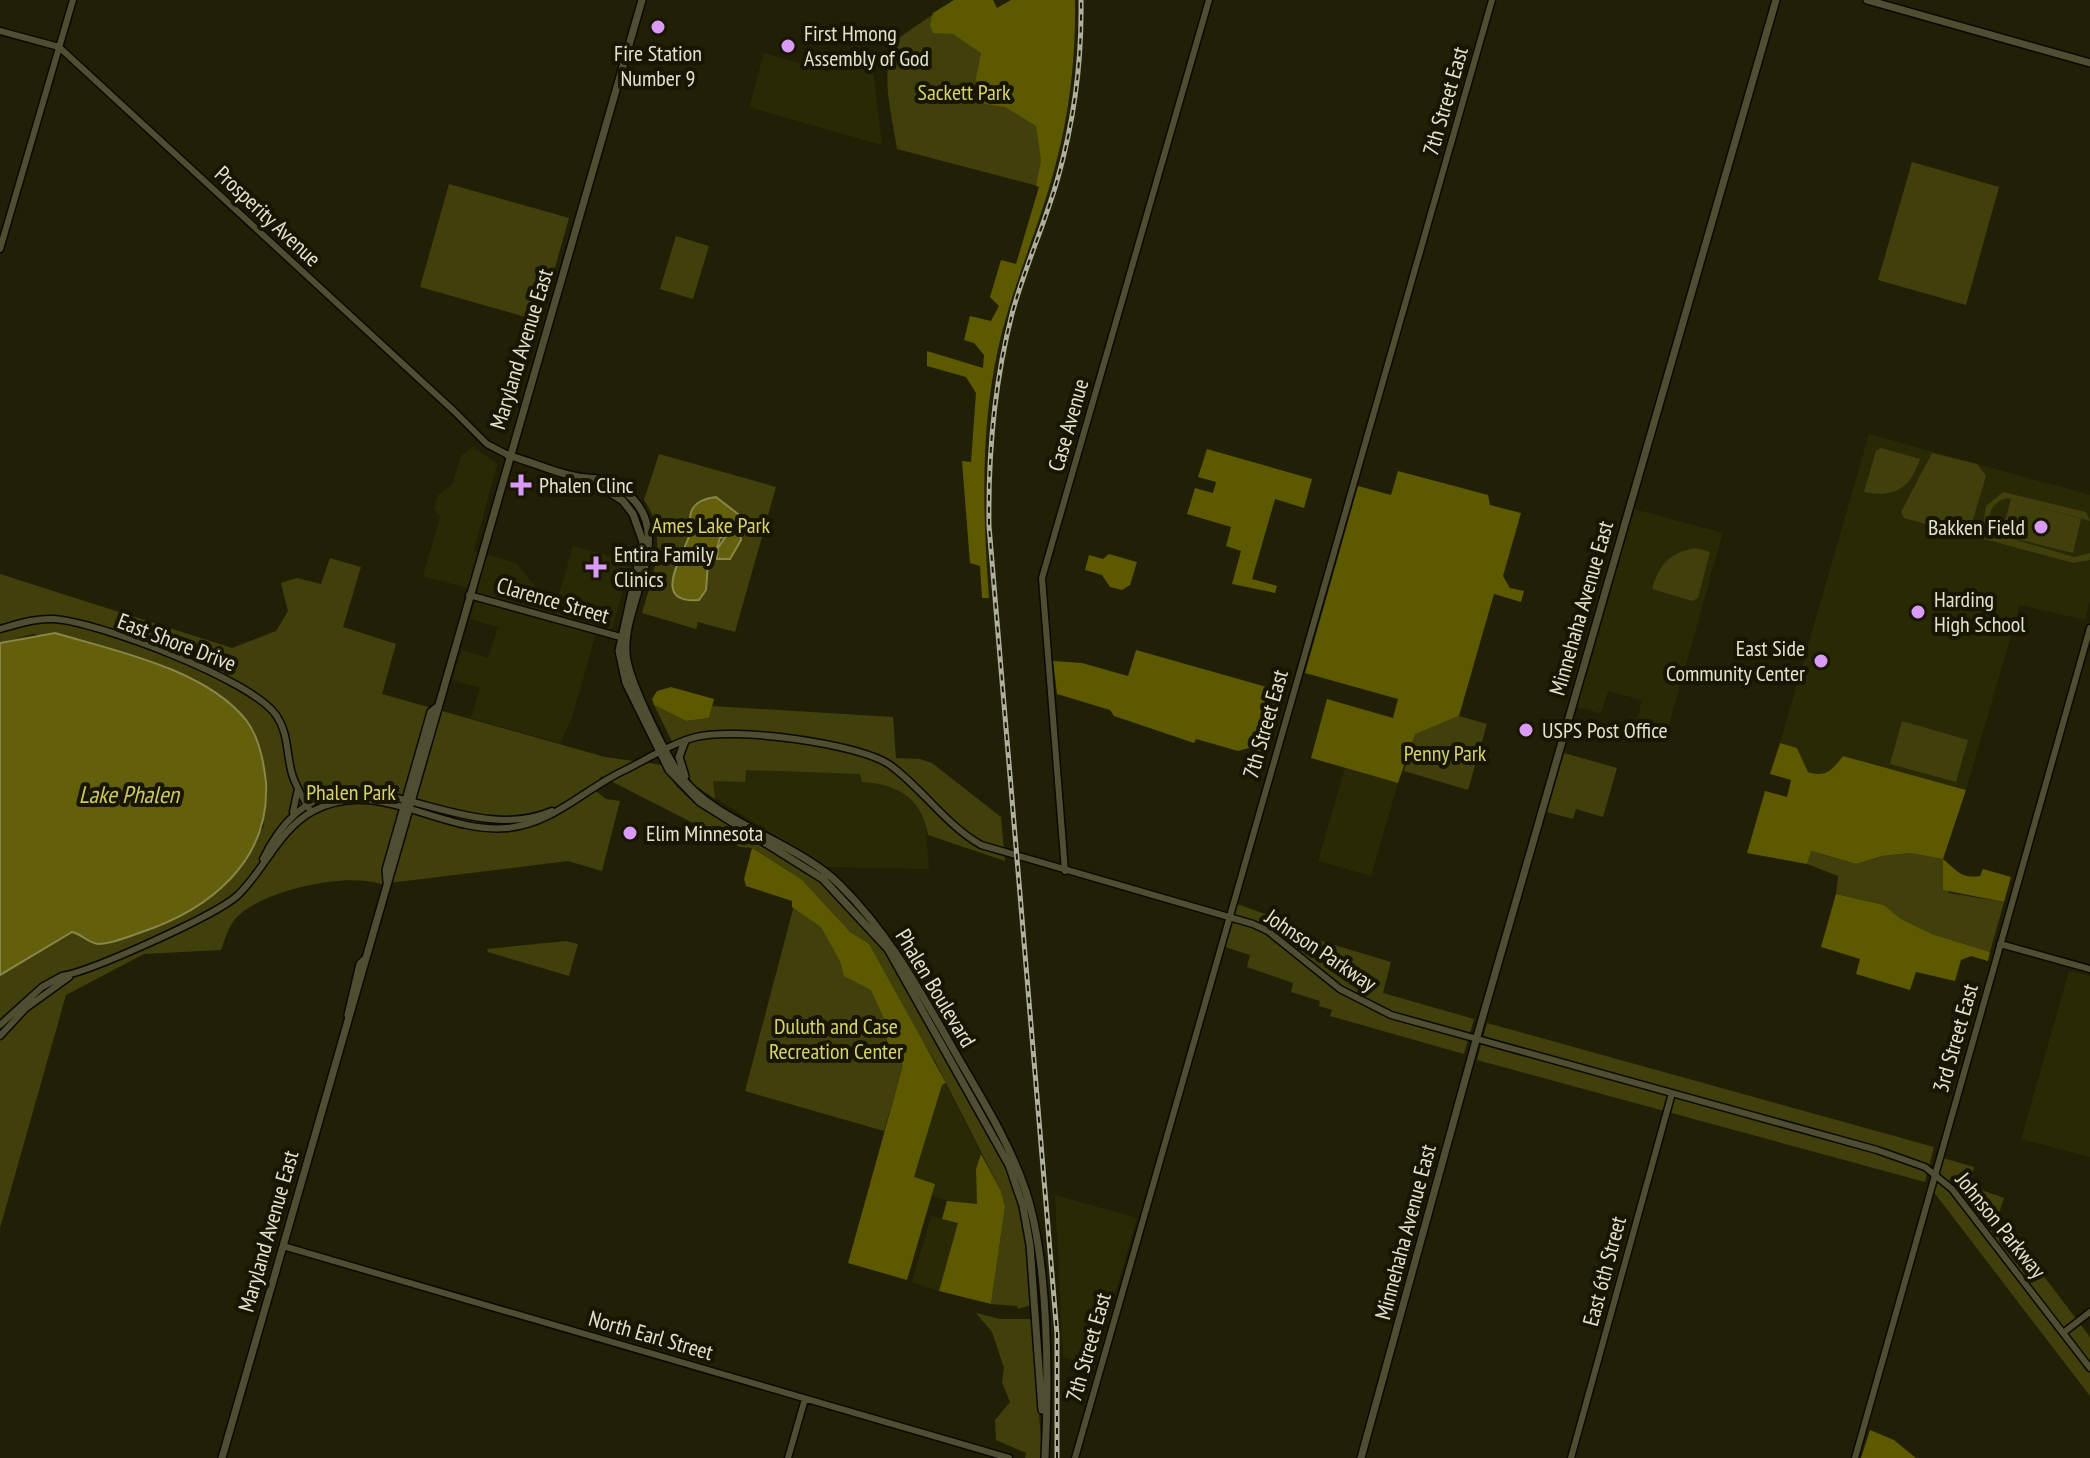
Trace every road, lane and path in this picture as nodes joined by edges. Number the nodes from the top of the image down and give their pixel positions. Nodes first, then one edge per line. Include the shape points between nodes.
1 (73, 0) edge
2 (642, 0) edge
3 (1209, 0) edge
4 (1492, 0) edge
5 (1776, 0) edge
6 (1867, 0) edge
7 (0, 31) edge
8 (59, 47) junction
9 (2090, 63) edge
10 (0, 249) edge
11 (508, 455) junction
12 (469, 595) junction
13 (2090, 628) edge
14 (0, 629) edge
15 (623, 638) junction
16 (685, 741) junction
17 (663, 751) junction
18 (298, 789) junction
19 (706, 799) junction
20 (307, 804) junction
21 (408, 804) junction
22 (311, 812) junction
23 (292, 815) junction
24 (1065, 871) junction
25 (256, 873) junction
26 (1227, 916) junction
27 (2000, 944) junction
28 (2090, 969) edge
29 (72, 975) junction
30 (0, 1025) edge
31 (0, 1036) edge
32 (1476, 1040) junction
33 (1672, 1093) junction
34 (1935, 1174) junction
35 (283, 1246) junction
36 (2090, 1312) edge
37 (2063, 1333) junction
38 (2090, 1368) edge
39 (805, 1399) junction
40 (222, 1458) edge
41 (788, 1458) edge
42 (1009, 1458) edge
43 (1045, 1458) edge
44 (1075, 1458) edge
45 (1361, 1458) edge
46 (1571, 1458) edge
47 (1855, 1458) edge

1 - 8 street
2 - 11 main road, Maryland Avenue East
3 - 24 street, Case Avenue via 1042,578
4 - 26 street, 7th Street East
5 - 32 main road, Minnehaha Avenue East
6 - 9 main road
7 - 8 street
8 - 10 street
8 - 11 street, Prosperity Avenue via 487,444
11 - 12 main road, Maryland Avenue East
11 - 15 main road, Phalen Boulevard via 587,478 623,501 633,514 643,542 642,557
12 - 15 street, Clarence Street
12 - 21 main road, Maryland Avenue East
13 - 27 street, 3rd Street East
14 - 18 street, East Shore Drive via 43,619 67,621 178,657 235,683 265,703 281,723
15 - 17 main road, Phalen Boulevard via 624,675
16 - 17 street, Johnson Parkway
16 - 19 main road via 679,755 683,772
16 - 24 street, Johnson Parkway via 713,735 855,748 891,766 974,841
17 - 19 main road, Phalen Boulevard
17 - 21 street, Johnson Parkway via 538,817 498,822
17 - 43 main road, Phalen Boulevard via 676,781 834,888 888,949 1009,1165 1023,1206 1033,1272
18 - 20 street, East Shore Drive
18 - 23 street
19 - 43 main road, Phalen Boulevard via 830,876 888,938 1008,1149 1037,1241 1045,1339
20 - 21 street, Johnson Parkway via 352,790
20 - 22 street, East Shore Drive
20 - 23 street, Johnson Parkway
21 - 22 street, Johnson Parkway via 357,799
21 - 35 main road, Maryland Avenue East
22 - 25 street via 288,830
23 - 25 street
24 - 26 street, Johnson Parkway
25 - 29 street via 213,913
26 - 32 street, Johnson Parkway via 1268,931 1340,989 1370,1006
26 - 44 street, 7th Street East
27 - 28 street
27 - 34 street, 3rd Street East
29 - 30 street via 42,987
29 - 31 street via 26,1008
32 - 33 street, Johnson Parkway
32 - 45 main road, Minnehaha Avenue East
33 - 34 street, Johnson Parkway via 1877,1150
33 - 46 street, East 6th Street
34 - 37 street, Johnson Parkway via 1959,1197
34 - 47 street, 3rd Street East
35 - 39 street, North Earl Street
35 - 40 main road, Maryland Avenue East
36 - 37 street
37 - 38 street, Johnson Parkway
39 - 41 street
39 - 42 street, North Earl Street

